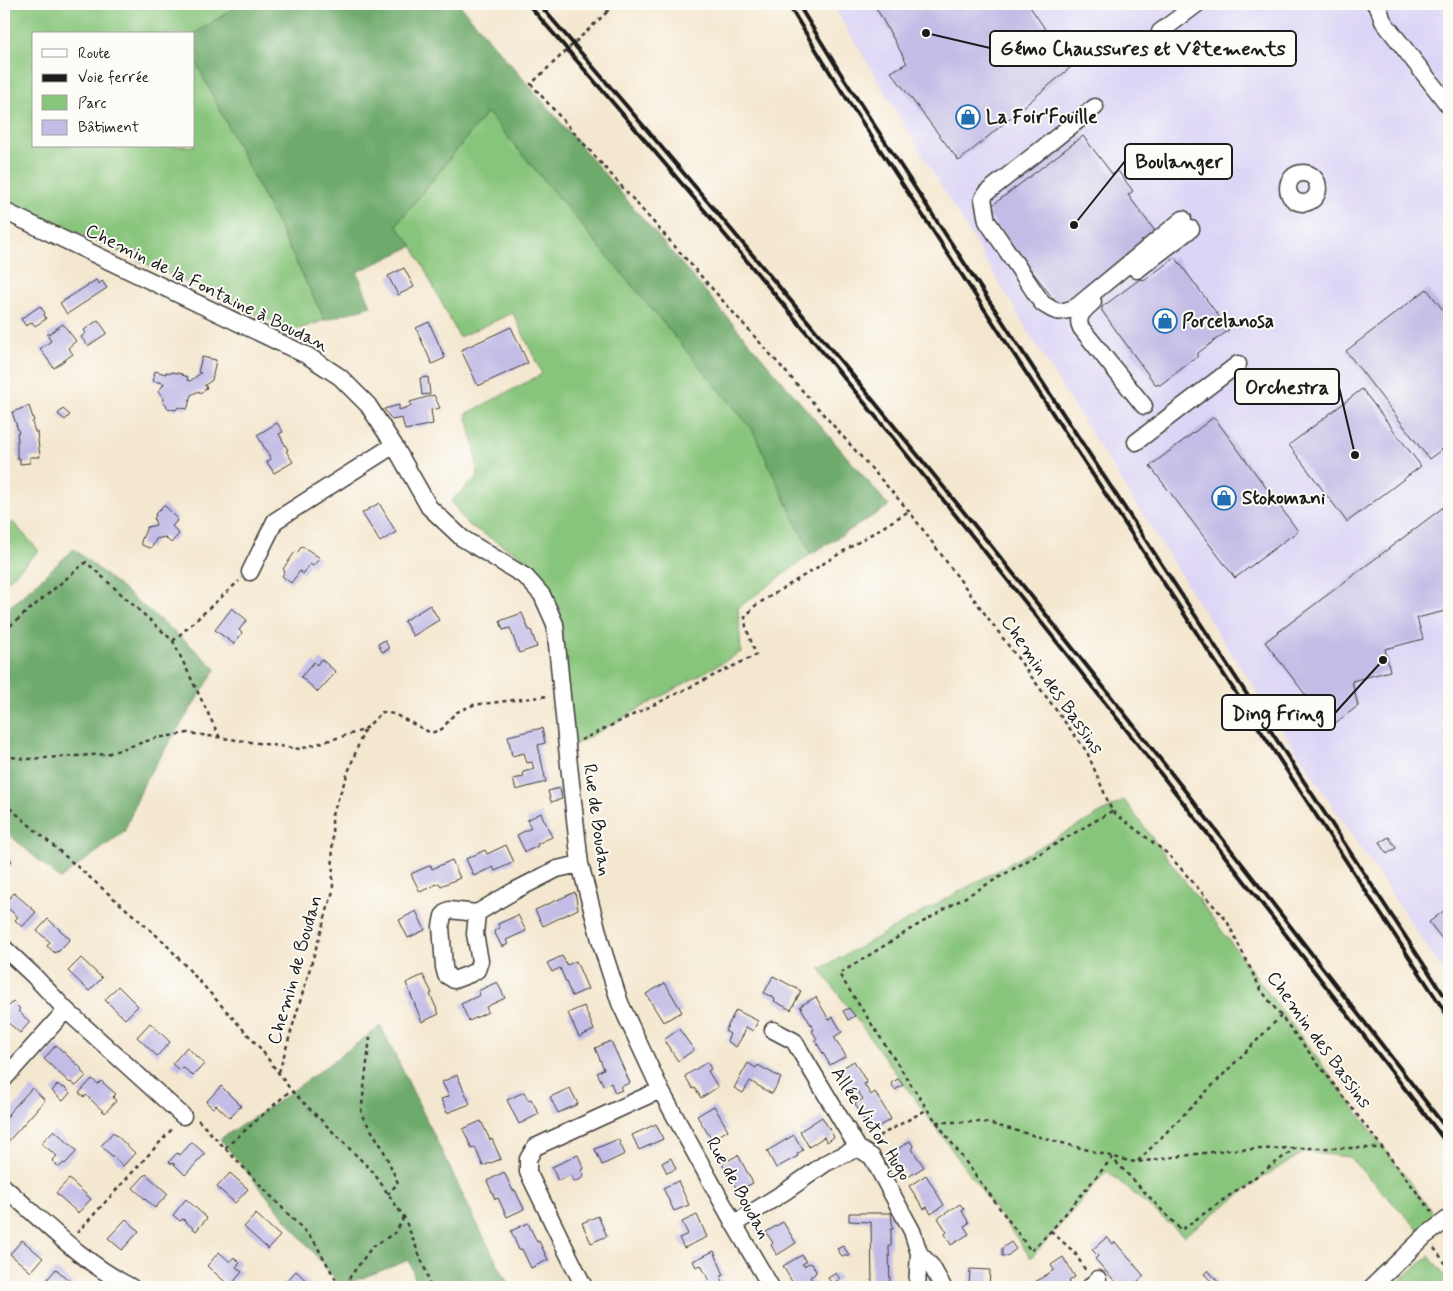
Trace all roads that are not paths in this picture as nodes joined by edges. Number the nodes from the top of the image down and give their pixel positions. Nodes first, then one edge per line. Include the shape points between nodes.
1 (1197, 4) edge
2 (1363, 4) edge
3 (1375, 4) edge
4 (1383, 21) junction
5 (1160, 32) dead end
6 (1449, 106) edge
7 (1095, 107) dead end
8 (4, 211) edge
9 (1238, 364) dead end
10 (1144, 406) dead end
11 (1136, 442) dead end
12 (394, 445) junction
13 (250, 572) road end
14 (580, 864) junction
15 (477, 913) dead end
16 (4, 948) edge
17 (66, 1010) junction
18 (773, 1030) dead end
19 (4, 1079) edge
20 (661, 1091) junction
21 (184, 1116) road end
22 (858, 1148) junction
23 (4, 1187) edge
24 (1445, 1221) edge
25 (734, 1224) junction
26 (919, 1253) junction
27 (131, 1287) edge
28 (584, 1287) edge
29 (771, 1287) edge
30 (917, 1287) edge
31 (943, 1287) edge
32 (1372, 1287) edge

1 - 5 street
2 - 4 street via 1372,15
3 - 4 street
4 - 6 street
7 - 10 street via 986,193 983,199 987,221 1042,304 1053,311 1064,312 1076,307 1187,224 1128,277 1091,303 1078,323
8 - 12 street, Chemin de la Fontaine à Boudan via 308,356 340,377 368,405
9 - 11 street
12 - 13 street via 275,521
12 - 14 street, Rue de Boudan via 429,507 462,538 526,577 542,595 556,624
14 - 15 street via 557,869
14 - 20 street, Rue de Boudan via 620,1003
16 - 17 street
17 - 19 street
17 - 21 street
18 - 22 street, Allée Victor Hugo via 794,1041
20 - 25 street, Rue de Boudan
20 - 28 street via 535,1147 528,1159 528,1172
22 - 25 street via 826,1163
22 - 26 street, Allée Victor Hugo via 872,1157 912,1231
23 - 27 street via 81,1255
24 - 32 street
25 - 29 street, Rue de Boudan
26 - 30 street, Allée Victor Hugo
26 - 31 street, Allée Victor Hugo via 932,1267

